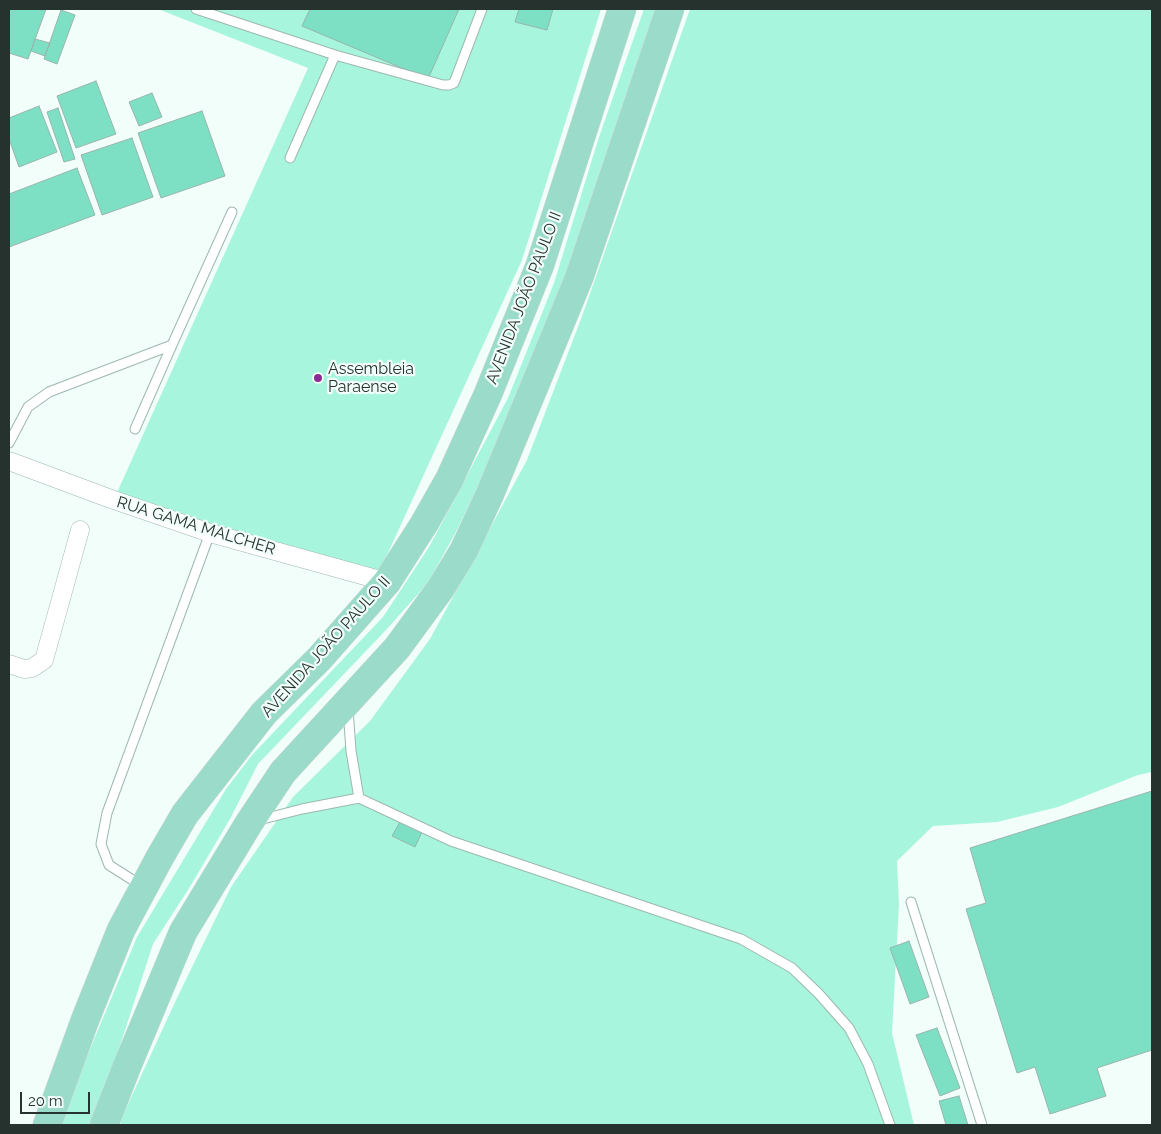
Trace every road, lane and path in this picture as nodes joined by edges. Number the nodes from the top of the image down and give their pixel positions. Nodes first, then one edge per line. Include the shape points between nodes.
1 (196, 9) edge
2 (482, 9) edge
3 (622, 9) edge
4 (670, 9) edge
5 (335, 55) junction
6 (290, 158) dead end
7 (232, 212) dead end
8 (172, 345) junction
9 (135, 429) dead end
10 (9, 443) edge
11 (9, 461) edge
12 (80, 530) dead end
13 (210, 533) junction
14 (387, 582) junction
15 (9, 664) edge
16 (347, 702) junction
17 (359, 798) junction
18 (249, 823) junction
19 (144, 887) junction
20 (911, 902) dead end
21 (47, 1125) edge
22 (104, 1125) edge
23 (890, 1125) edge
24 (982, 1125) edge

1 - 5 lane
2 - 5 lane via 454,84 443,85
3 - 14 main road, AVENIDA JOÃO PAULO II via 540,265 488,394 449,480
4 - 16 main road via 578,278 464,550 397,648
5 - 6 lane
7 - 8 lane
8 - 9 lane
8 - 10 lane via 50,392 28,407
11 - 13 street, RUA GAMA MALCHER
12 - 15 street via 44,660 24,669
13 - 14 street, RUA GAMA MALCHER
13 - 19 lane via 107,813 101,844 109,865
14 - 19 main road, AVENIDA JOÃO PAULO II via 319,659 264,714 185,814
16 - 17 lane
16 - 18 main road via 284,772
17 - 18 lane
17 - 23 lane via 451,841 740,939 792,968 849,1028 868,1064
18 - 22 main road via 183,932
19 - 21 main road, AVENIDA JOÃO PAULO II via 121,930 84,1020
20 - 24 lane

